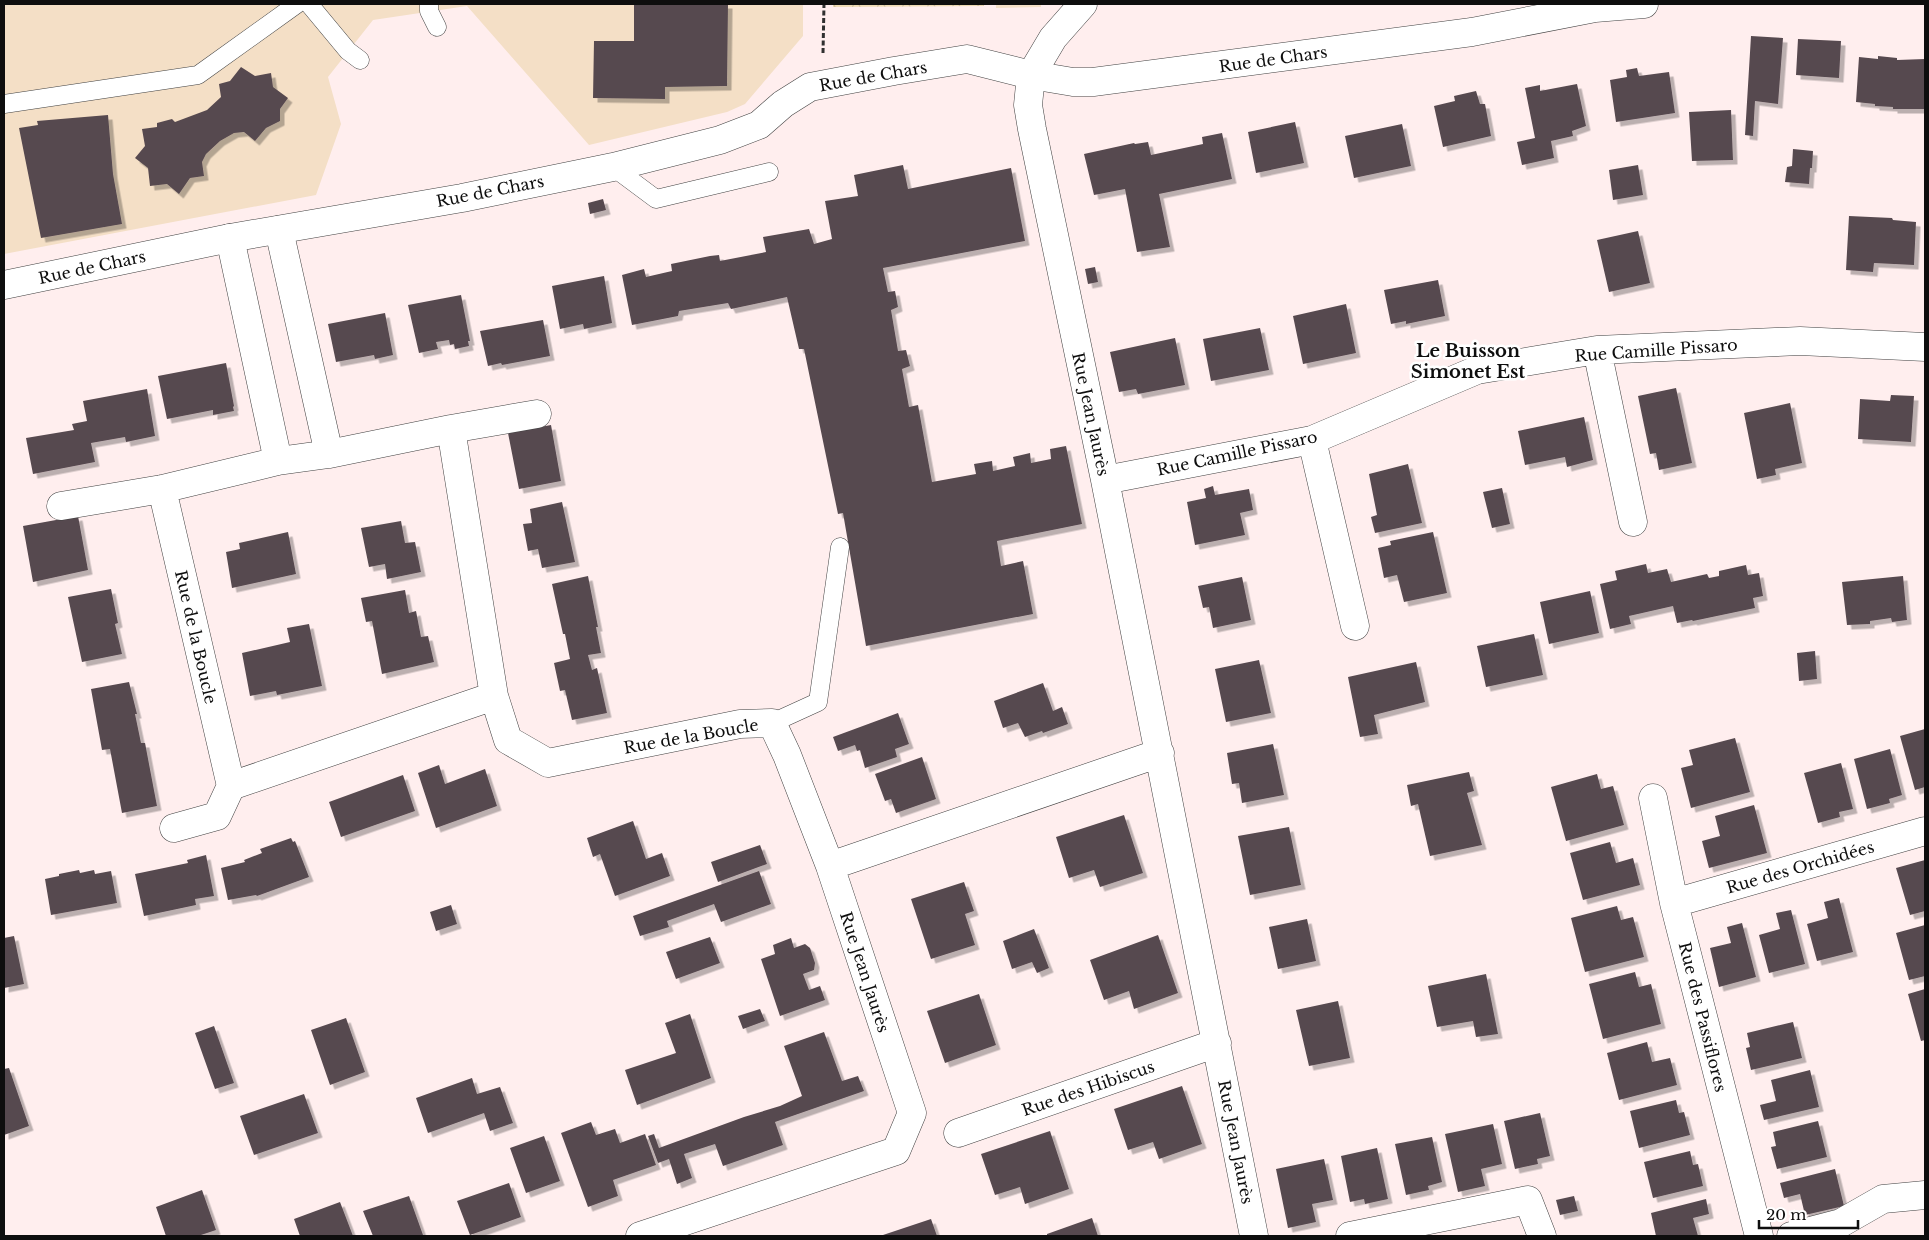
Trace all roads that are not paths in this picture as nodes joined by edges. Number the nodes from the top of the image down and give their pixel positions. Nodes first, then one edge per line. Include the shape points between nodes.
1 (297, 4) edge
2 (309, 4) edge
3 (429, 4) edge
4 (1083, 4) edge
5 (1644, 4) edge
6 (437, 27) dead end
7 (360, 60) dead end
8 (1031, 75) junction
9 (4, 104) edge
10 (614, 167) junction
11 (769, 172) dead end
12 (279, 230) junction
13 (230, 238) junction
14 (4, 285) edge
15 (1925, 347) edge
16 (1597, 350) junction
17 (537, 414) dead end
18 (451, 429) junction
19 (1312, 440) junction
20 (329, 454) junction
21 (278, 461) junction
22 (1105, 480) junction
23 (162, 489) junction
24 (61, 506) dead end
25 (1633, 522) dead end
26 (840, 547) dead end
27 (1355, 626) dead end
28 (494, 696) junction
29 (772, 723) junction
30 (1160, 753) junction
31 (231, 786) junction
32 (1653, 798) dead end
33 (174, 828) dead end
34 (1925, 831) edge
35 (830, 866) junction
36 (1674, 904) junction
37 (1217, 1043) junction
38 (958, 1133) dead end
39 (1925, 1195) edge
40 (640, 1236) edge
41 (1254, 1236) edge
42 (1350, 1236) edge
43 (1542, 1236) edge
44 (1759, 1236) edge
45 (1791, 1236) edge

1 - 9 lane via 198,75
2 - 7 lane via 348,51
3 - 6 lane
4 - 8 street via 1053,38
5 - 8 street, Rue de Chars via 1595,8 1463,33 1094,82
8 - 10 street, Rue de Chars via 967,59 810,87 759,125 720,140
8 - 22 street, Rue Jean Jaurès via 1028,105 1032,129
10 - 11 lane via 656,199
10 - 12 street, Rue de Chars
12 - 13 street, Rue de Chars
12 - 20 street
13 - 14 street, Rue de Chars
13 - 21 street
15 - 16 street, Rue Camille Pissaro via 1800,341
16 - 19 street, Rue Camille Pissaro via 1477,370
16 - 25 street
17 - 18 street
18 - 20 street
18 - 28 street, Rue de la Boucle
19 - 22 street, Rue Camille Pissaro
19 - 27 street
20 - 21 street
21 - 23 street
22 - 30 street, Rue Jean Jaurès
23 - 24 street
23 - 31 street, Rue de la Boucle
26 - 29 lane via 818,702
28 - 29 street, Rue de la Boucle via 508,740 548,763 740,724
28 - 31 street
29 - 35 street, Rue de la Boucle
30 - 35 street
30 - 37 street, Rue Jean Jaurès
31 - 33 street via 217,816
32 - 36 street, Rue des Passiflores
34 - 36 street, Rue des Orchidées
35 - 40 street, Rue Jean Jaurès via 912,1113 896,1151
36 - 44 street, Rue des Passiflores
37 - 38 street, Rue des Hibiscus
37 - 41 street, Rue Jean Jaurès
39 - 45 street via 1882,1199 1841,1223
42 - 43 street via 1528,1200

